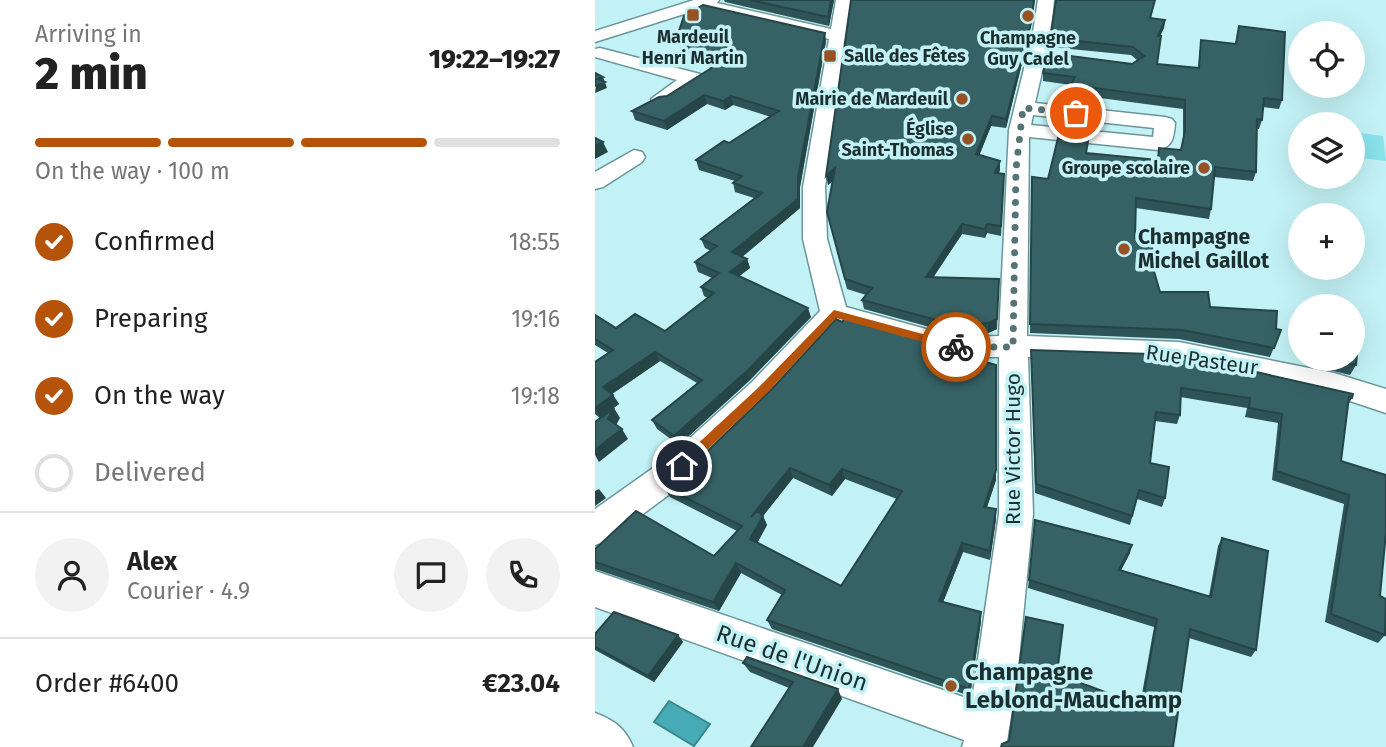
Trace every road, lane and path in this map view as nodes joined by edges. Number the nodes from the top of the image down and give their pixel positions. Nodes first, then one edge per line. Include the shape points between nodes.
1 (844, 0) edge
2 (1046, 0) edge
3 (706, 2) edge
4 (839, 36) junction
5 (599, 48) edge
6 (661, 99) edge
7 (1021, 119) junction
8 (634, 157) dead end
9 (595, 183) edge
10 (834, 313) junction
11 (1013, 347) junction
12 (1386, 401) edge
13 (595, 529) edge
14 (595, 589) edge
15 (595, 734) edge
16 (986, 737) edge
17 (611, 747) edge

1 - 4 street
2 - 7 street, Rue Victor Hugo via 1044,53
3 - 4 street
3 - 5 street
4 - 10 street via 814,187 815,239
5 - 6 street via 693,78
7 - 7 street via 1158,144 1163,139 1164,123
7 - 11 street, Rue Victor Hugo
8 - 9 street
10 - 11 street via 955,347
10 - 13 street via 763,390 682,466
11 - 12 street, Rue Pasteur via 1179,352 1334,384
11 - 16 street, Rue Victor Hugo via 1016,514
14 - 16 street, Rue de l'Union
15 - 17 street

